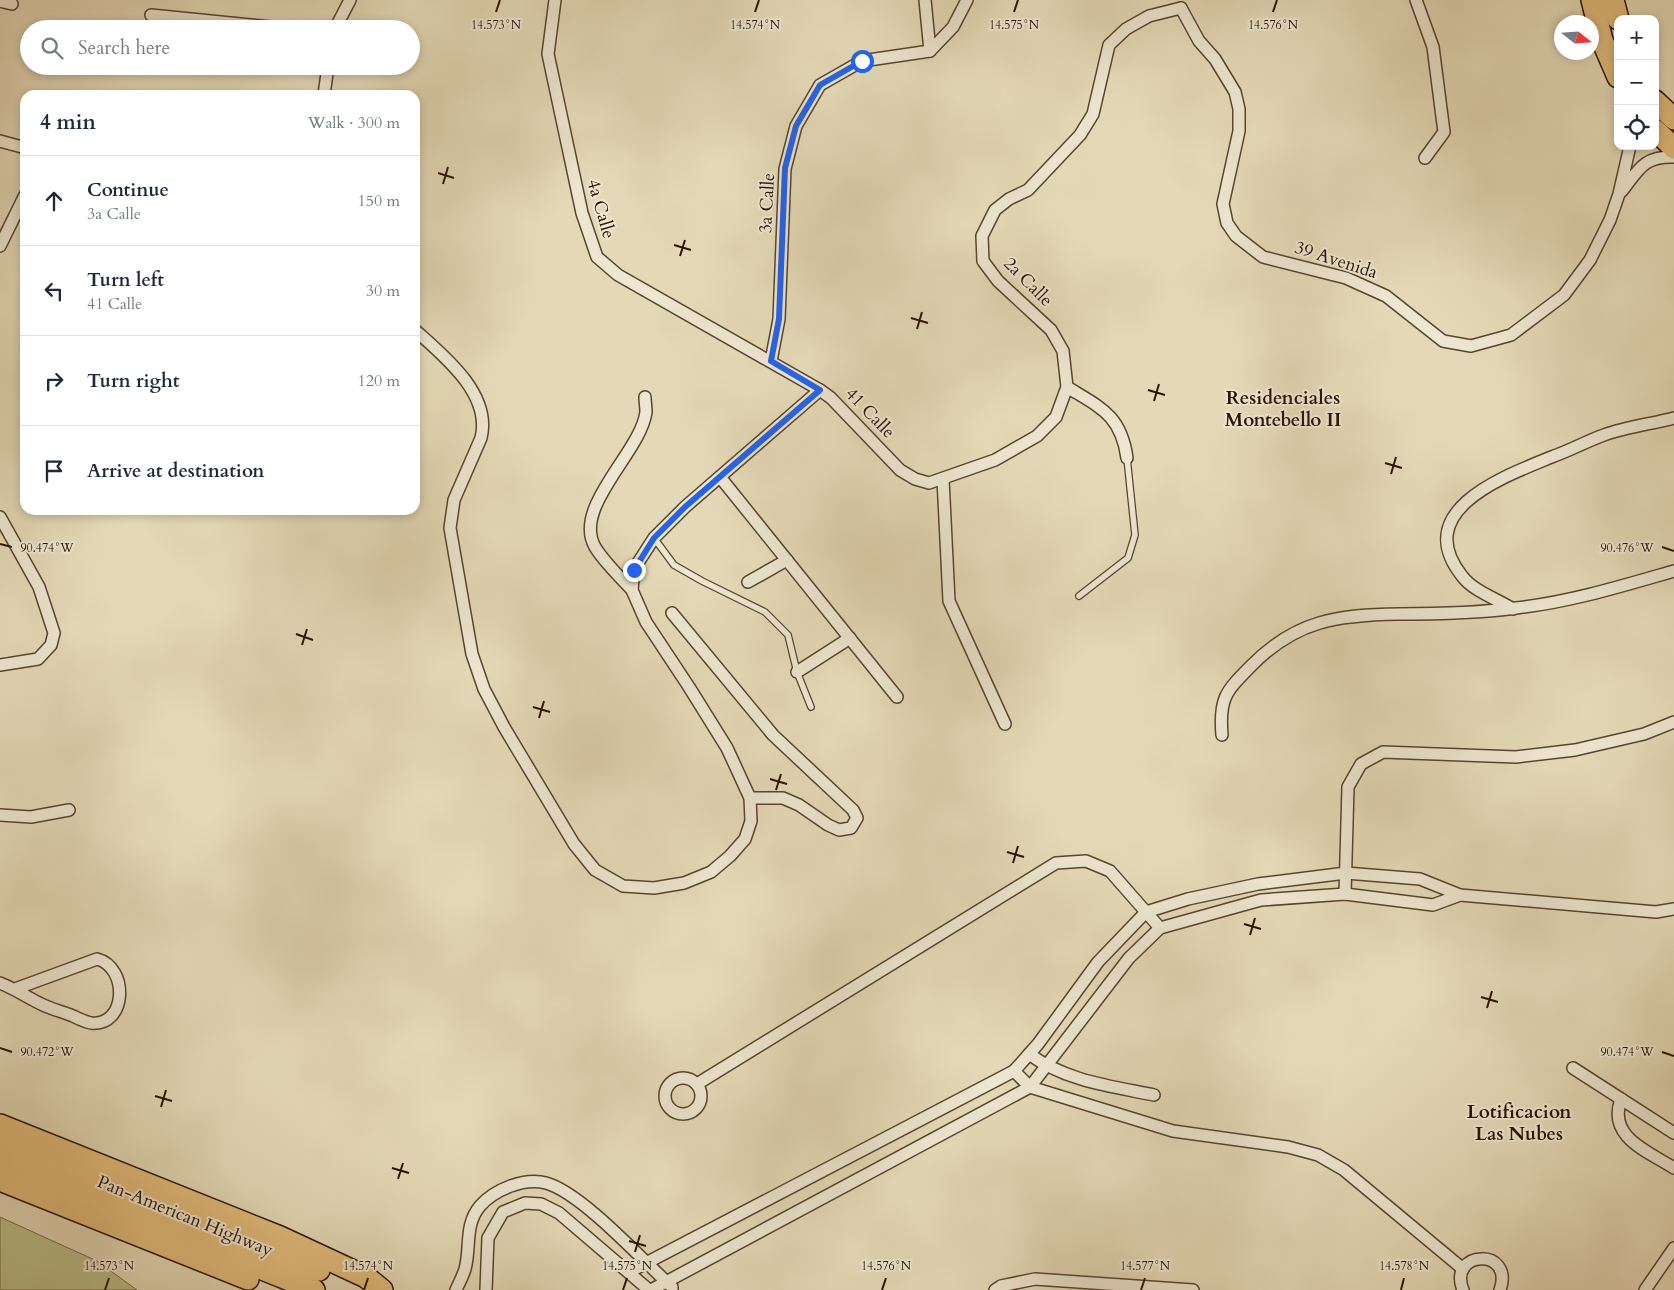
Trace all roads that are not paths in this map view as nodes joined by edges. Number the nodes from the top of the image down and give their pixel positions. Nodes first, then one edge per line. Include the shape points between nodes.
1 (350, 0) edge
2 (555, 0) edge
3 (925, 0) edge
4 (967, 0) edge
5 (1416, 0) edge
6 (1592, 0) edge
7 (1613, 0) edge
8 (0, 2) edge
9 (12, 4) dead end
10 (1184, 4) edge
11 (151, 15) dead end
12 (1617, 15) edge
13 (201, 20) edge
14 (340, 20) edge
15 (930, 51) junction
16 (1614, 68) edge
17 (327, 75) edge
18 (325, 90) edge
19 (1659, 104) edge
20 (1674, 119) edge
21 (1659, 134) edge
22 (0, 141) edge
23 (20, 146) edge
24 (1674, 148) edge
25 (1629, 150) edge
26 (1674, 157) edge
27 (1425, 158) dead end
28 (1619, 194) junction
29 (20, 204) edge
30 (0, 246) edge
31 (420, 335) edge
32 (771, 361) junction
33 (1067, 387) junction
34 (820, 390) junction
35 (645, 397) dead end
36 (1674, 418) edge
37 (1127, 458) joint
38 (720, 477) junction
39 (943, 479) junction
40 (0, 517) edge
41 (654, 538) junction
42 (787, 560) junction
43 (1674, 571) edge
44 (748, 582) dead end
45 (632, 590) junction
46 (1079, 596) dead end
47 (1513, 608) junction
48 (672, 613) dead end
49 (850, 638) junction
50 (0, 664) edge
51 (797, 672) junction
52 (897, 697) dead end
53 (811, 707) dead end
54 (1674, 722) edge
55 (1005, 724) dead end
56 (1222, 735) dead end
57 (750, 798) junction
58 (69, 810) dead end
59 (0, 815) edge
60 (1346, 873) junction
61 (1345, 894) junction
62 (1460, 895) junction
63 (1674, 909) edge
64 (1146, 912) junction
65 (1160, 928) junction
66 (0, 983) edge
67 (15, 989) junction
68 (1030, 1054) junction
69 (1047, 1067) junction
70 (1573, 1068) dead end
71 (1014, 1072) junction
72 (697, 1084) dead end
73 (1030, 1087) junction
74 (1154, 1095) dead end
75 (1621, 1099) junction
76 (0, 1125) edge
77 (1674, 1133) edge
78 (0, 1142) edge
79 (0, 1162) edge
80 (1674, 1168) edge
81 (0, 1180) edge
82 (469, 1228) junction
83 (488, 1238) junction
84 (1674, 1248) edge
85 (645, 1262) junction
86 (1463, 1269) junction
87 (272, 1271) edge
88 (628, 1272) junction
89 (669, 1285) edge
90 (314, 1290) edge
91 (370, 1290) edge
92 (382, 1290) edge
93 (456, 1290) edge
94 (486, 1290) edge
95 (650, 1290) edge
96 (995, 1290) edge
97 (1193, 1290) edge
98 (1463, 1290) edge
99 (1500, 1290) edge
100 (1645, 1290) edge

1 - 14 street
2 - 32 street, 4a Calle via 548,54 582,214 597,257 618,275
3 - 15 street
4 - 15 street via 953,27
5 - 27 street via 1433,47 1444,132
6 - 16 highway via 1602,40
7 - 12 highway
8 - 9 street
10 - 28 street, 39 Avenida via 1199,41 1215,59 1235,92 1240,108 1239,131 1224,204 1227,223 1236,236 1263,257 1346,278 1386,296 1443,341 1470,346 1511,336 1564,296 1590,260
10 - 33 street, 2a Calle via 1149,16 1126,29 1109,45 1093,114 1080,135 1028,190 996,210 982,236 983,261 998,281 1051,330 1063,351
11 - 13 street
15 - 32 street, 3a Calle via 862,61 820,85 796,126 785,168 779,319
17 - 18 street
19 - 20 highway
21 - 24 highway
22 - 23 street
25 - 28 street, 39 Avenida
26 - 28 street, 39 Avenida via 1658,157 1642,166
29 - 30 street
31 - 57 street via 468,385 483,414 480,443 451,513 450,528 472,654 484,689 504,728 574,844 595,870 623,886 654,888 684,883 711,872 744,838 751,821
32 - 34 street, 41 Calle
33 - 37 street via 1115,422 1124,441
33 - 39 street, 2a Calle via 1056,417 1037,436 995,460
34 - 38 street
34 - 39 street, 41 Calle via 900,470 929,483
35 - 45 street via 646,413 637,435 601,495 590,531 595,546
36 - 47 street via 1604,435 1518,470 1474,494 1459,508 1449,525 1448,544 1462,576 1471,585
37 - 46 lane via 1135,535 1128,558
38 - 41 street
38 - 42 street
39 - 55 street via 949,601
40 - 50 street via 39,587 54,634 51,645 38,659
41 - 45 street via 634,570
41 - 51 lane via 674,565 765,612 788,635
42 - 44 street
42 - 49 street
43 - 47 street via 1552,604
45 - 57 street via 646,622 727,748
47 - 56 street via 1347,616 1300,630 1258,659 1226,695 1220,711
48 - 57 street via 774,735 853,810 857,818 851,828 839,830 782,798
49 - 51 street
49 - 52 street
51 - 53 lane
54 - 60 street via 1644,734 1575,750 1516,757 1383,752 1361,764 1348,787
58 - 59 street via 31,817
60 - 61 street
60 - 62 street via 1420,879
60 - 64 street via 1258,884
61 - 62 street via 1433,905
61 - 65 street via 1261,900
62 - 63 street via 1656,912
64 - 65 street
64 - 68 street via 1098,962
64 - 72 street via 1110,871 1086,861 1056,863
65 - 69 street via 1129,958
66 - 67 street
67 - 67 street via 42,1005 91,1023 106,1020 119,1000 117,976 112,966 97,959
68 - 69 street
68 - 71 street
69 - 73 street
69 - 74 street via 1078,1080
70 - 75 street
71 - 73 street
71 - 85 street
73 - 86 street via 1173,1131 1288,1147 1318,1155 1344,1170
73 - 89 street
75 - 77 street
75 - 80 street via 1616,1111 1618,1124 1625,1134 1635,1144
76 - 92 highway via 280,1237 366,1277
78 - 87 highway, Pan-American Highway
79 - 87 highway, Pan-American Highway
81 - 87 highway
82 - 83 street
82 - 85 street via 480,1207 500,1191 523,1182 545,1182 576,1198
82 - 93 street via 465,1268
83 - 88 street via 503,1212 525,1203 541,1204 559,1213
83 - 94 street
84 - 100 street
85 - 88 street
85 - 89 street
86 - 98 street via 1460,1283
86 - 99 street via 1477,1258 1492,1260 1503,1276
87 - 90 highway, Pan-American Highway
87 - 91 highway, Pan-American Highway
88 - 95 street
89 - 95 street
96 - 97 street via 1035,1279

